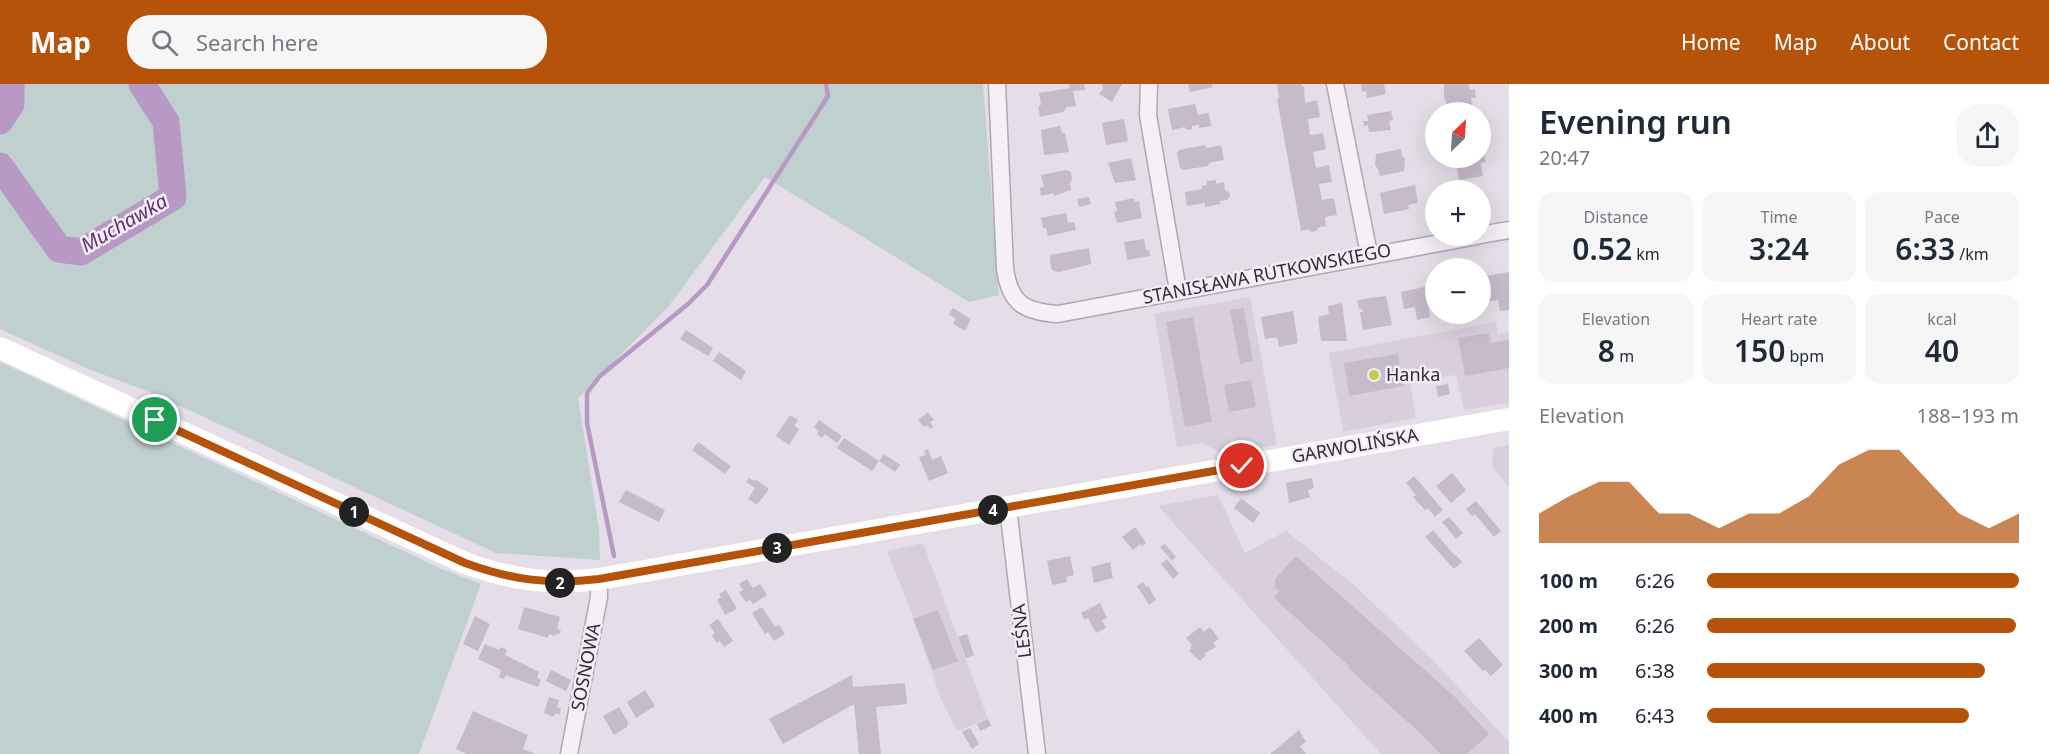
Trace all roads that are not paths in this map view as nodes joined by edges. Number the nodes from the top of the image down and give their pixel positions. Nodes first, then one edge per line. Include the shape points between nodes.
1 (997, 84) edge
2 (1149, 84) edge
3 (1335, 84) edge
4 (1509, 230) edge
5 (1491, 233) edge
6 (1425, 244) edge
7 (1370, 254) junction
8 (1178, 291) junction
9 (0, 348) edge
10 (1509, 419) edge
11 (1008, 507) junction
12 (599, 579) junction
13 (569, 754) edge
14 (1037, 754) edge

1 - 8 street, STANISŁAWA RUTKOWSKIEGO via 1005,269 1007,286 1022,306 1058,314
2 - 8 street via 1148,115
3 - 7 street
4 - 5 street, STANISŁAWA RUTKOWSKIEGO
6 - 7 street, STANISŁAWA RUTKOWSKIEGO
7 - 8 street, STANISŁAWA RUTKOWSKIEGO
9 - 12 main road, GARWOLIŃSKA via 465,563 527,580 563,583
10 - 11 main road, GARWOLIŃSKA
11 - 12 main road, GARWOLIŃSKA
11 - 14 street, LEŚNA
12 - 13 street, SOSNOWA via 599,597

